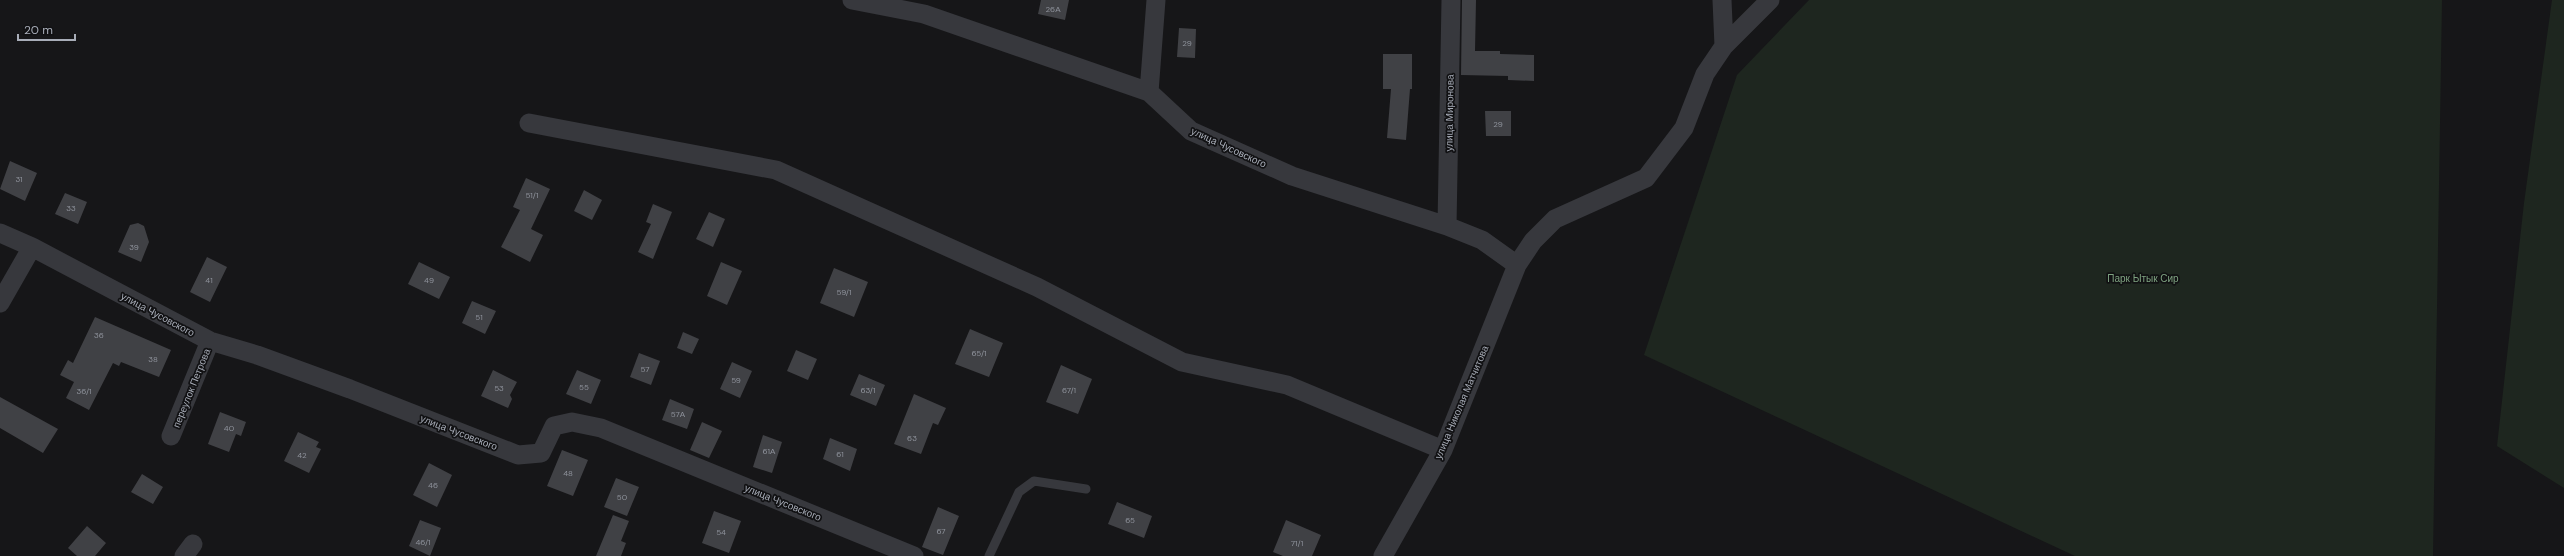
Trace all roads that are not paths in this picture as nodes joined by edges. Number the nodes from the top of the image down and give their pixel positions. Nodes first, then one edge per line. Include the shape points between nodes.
1 (852, 0) edge
2 (1156, 0) edge
3 (1451, 0) edge
4 (1722, 0) edge
5 (1770, 0) edge
6 (924, 7) edge
7 (1724, 46) junction
8 (1149, 92) junction
9 (529, 122) dead end
10 (1447, 226) junction
11 (0, 233) edge
12 (32, 247) junction
13 (1517, 265) junction
14 (0, 303) edge
15 (210, 341) junction
16 (171, 436) dead end
17 (1443, 450) junction
18 (1086, 489) dead end
19 (914, 556) edge
20 (989, 556) edge
21 (1383, 556) edge

1 - 6 street, улица Чусовского
2 - 8 street
3 - 10 street, улица Миронова
4 - 7 street
5 - 7 street, улица Николая Матчитова
6 - 8 street, улица Чусовского
7 - 13 street, улица Николая Матчитова via 1705,74 1684,128 1646,178 1555,219 1533,241
8 - 10 street, улица Чусовского via 1191,131 1292,176
9 - 17 street via 776,170 1037,287 1182,362 1288,385
10 - 13 street, улица Чусовского via 1482,240
11 - 12 street, улица Чусовского
12 - 14 street
12 - 15 street, улица Чусовского
13 - 17 street, улица Николая Матчитова
15 - 16 street, переулок Петрова
15 - 19 street, улица Чусовского via 343,386 518,455 541,453 554,426 572,422 601,428
17 - 21 street, улица Николая Матчитова
18 - 20 lane via 1034,481 1019,492

